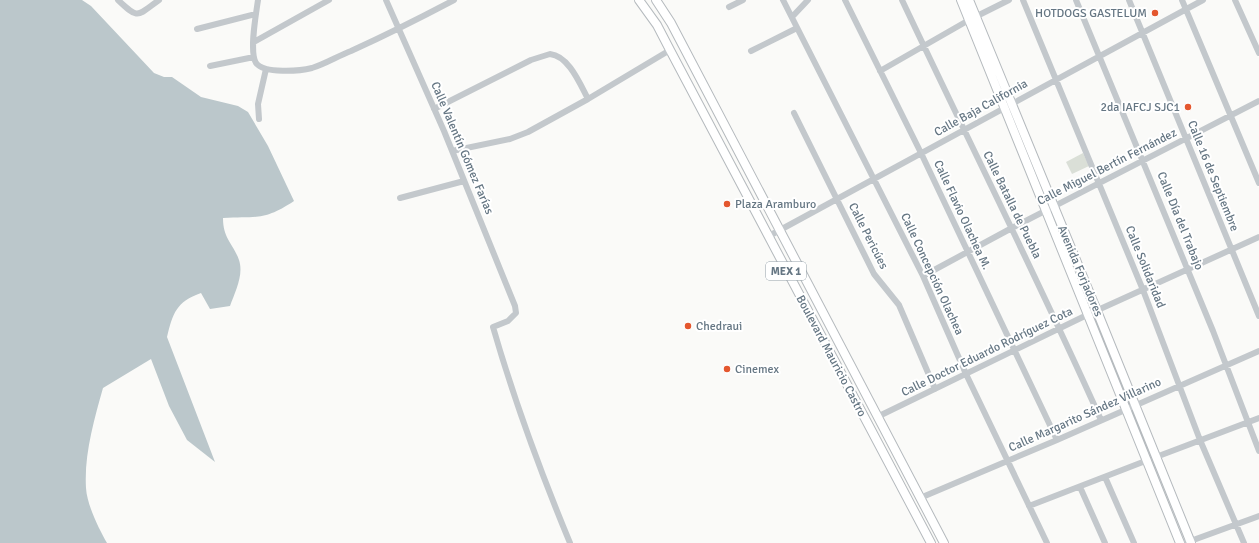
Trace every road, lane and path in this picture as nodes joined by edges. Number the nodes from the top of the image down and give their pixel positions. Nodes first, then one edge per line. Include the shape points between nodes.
1 (118, 0) edge
2 (159, 0) edge
3 (258, 0) edge
4 (329, 0) edge
5 (386, 0) edge
6 (454, 0) edge
7 (640, 0) edge
8 (656, 0) edge
9 (743, 0) edge
10 (783, 0) edge
11 (808, 0) edge
12 (845, 0) edge
13 (902, 0) edge
14 (961, 0) edge
15 (969, 0) edge
16 (1009, 0) edge
17 (1023, 0) edge
18 (1076, 0) edge
19 (1129, 0) edge
20 (1182, 0) edge
21 (1203, 0) edge
22 (1235, 0) edge
23 (729, 7) dead end
24 (1186, 9) junction
25 (256, 14) junction
26 (792, 17) junction
27 (973, 19) junction
28 (797, 28) junction
29 (197, 29) dead end
30 (400, 29) junction
31 (1143, 33) junction
32 (254, 42) junction
33 (923, 46) junction
34 (670, 50) junction
35 (751, 51) dead end
36 (1259, 53) edge
37 (1100, 56) junction
38 (254, 57) junction
39 (210, 66) dead end
40 (266, 69) junction
41 (681, 71) junction
42 (880, 71) junction
43 (1056, 80) junction
44 (703, 85) junction
45 (588, 99) junction
46 (1259, 101) edge
47 (1008, 106) junction
48 (434, 109) junction
49 (794, 113) dead end
50 (1231, 116) junction
51 (259, 119) dead end
52 (963, 130) junction
53 (1187, 139) junction
54 (452, 151) junction
55 (921, 153) junction
56 (1143, 160) junction
57 (874, 179) junction
58 (464, 181) junction
59 (1259, 183) edge
60 (1099, 184) junction
61 (400, 198) dead end
62 (838, 198) junction
63 (1050, 209) junction
64 (1010, 228) junction
65 (780, 230) junction
66 (769, 236) junction
67 (1259, 237) edge
68 (1231, 250) junction
69 (967, 252) junction
70 (1188, 269) junction
71 (923, 276) junction
72 (1143, 290) junction
73 (1098, 311) junction
74 (1088, 314) junction
75 (1259, 316) edge
76 (1060, 328) junction
77 (1013, 351) junction
78 (1259, 351) edge
79 (1226, 365) junction
80 (966, 374) junction
81 (1180, 385) junction
82 (935, 389) junction
83 (1136, 406) junction
84 (1127, 409) junction
85 (877, 417) junction
86 (1259, 418) edge
87 (1101, 420) junction
88 (1248, 423) junction
89 (1057, 440) junction
90 (1200, 440) junction
91 (1259, 451) edge
92 (1156, 457) junction
93 (1148, 460) junction
94 (1008, 461) junction
95 (1105, 477) junction
96 (1080, 486) junction
97 (920, 498) junction
98 (1029, 506) junction
99 (1259, 516) edge
100 (1236, 524) junction
101 (1189, 542) edge
102 (570, 543) edge
103 (931, 543) edge
104 (944, 543) edge
105 (1047, 543) edge
106 (1105, 543) edge
107 (1134, 543) edge
108 (1180, 543) edge
109 (1244, 543) edge

1 - 2 street via 137,15
3 - 25 street
4 - 32 street
5 - 30 street, Calle Valentín Gómez Farías
6 - 30 street
7 - 34 main road, Boulevard Mauricio Castro / MEX 1
8 - 44 main road, Boulevard Mauricio Castro / MEX 1
9 - 23 street
10 - 26 street, Calle Concepción Olachea
11 - 26 street
12 - 42 street, Calle Flavio Olachea M.
13 - 33 street, Calle Batalla de Puebla
14 - 27 main road, Avenida Forjadores
15 - 27 main road, Avenida Forjadores
16 - 27 street
17 - 43 street, Calle Solidaridad
18 - 37 street, Calle Día del Trabajo
19 - 31 street, Calle 16 de Septiembre
20 - 24 street
21 - 24 street, Calle Baja California
22 - 36 street
24 - 31 street, Calle Baja California
24 - 50 street
25 - 29 street
25 - 32 street
26 - 28 street, Calle Concepción Olachea
27 - 33 street
27 - 47 main road, Avenida Forjadores
28 - 35 street
28 - 57 street, Calle Concepción Olachea
30 - 40 street via 312,68
30 - 48 street, Calle Valentín Gómez Farías
31 - 37 street, Calle Baja California
31 - 53 street, Calle 16 de Septiembre
32 - 38 street
33 - 42 street
33 - 52 street, Calle Batalla de Puebla
34 - 41 main road, Boulevard Mauricio Castro / MEX 1
34 - 45 street
37 - 43 street, Calle Baja California
37 - 56 street, Calle Día del Trabajo
38 - 39 street
38 - 40 street via 256,63
40 - 51 street via 258,104
41 - 44 main road via 693,75
41 - 66 main road, Boulevard Mauricio Castro / MEX 1
42 - 55 street, Calle Flavio Olachea M.
43 - 47 street, Calle Baja California
43 - 60 street, Calle Solidaridad
44 - 65 main road, Boulevard Mauricio Castro / MEX 1
45 - 48 street via 562,59 554,54 544,54
45 - 54 street via 518,136
46 - 50 street, Calle Miguel Bertín Fernández
47 - 52 street, Calle Baja California
47 - 63 main road, Avenida Forjadores
48 - 54 street, Calle Valentín Gómez Farías
49 - 62 street, Calle Pericúes
50 - 53 street, Calle Miguel Bertín Fernández
50 - 59 street
52 - 55 street, Calle Baja California
52 - 64 street, Calle Batalla de Puebla
53 - 56 street, Calle Miguel Bertín Fernández
53 - 68 street, Calle 16 de Septiembre
54 - 58 street, Calle Valentín Gómez Farías
55 - 57 street, Calle Baja California
55 - 69 street, Calle Flavio Olachea M.
56 - 60 street, Calle Miguel Bertín Fernández
56 - 70 street, Calle Día del Trabajo
57 - 62 street, Calle Baja California
57 - 71 street, Calle Concepción Olachea
58 - 61 street
58 - 102 street, Calle Valentín Gómez Farías via 515,306 516,313 512,319 493,327 519,406
60 - 63 street, Calle Miguel Bertín Fernández
60 - 72 street, Calle Solidaridad
62 - 65 street, Calle Baja California
62 - 82 street, Calle Pericúes via 875,276 899,305
63 - 64 street, Calle Miguel Bertín Fernández
63 - 73 main road, Avenida Forjadores
63 - 74 main road, Avenida Forjadores
64 - 69 street, Calle Miguel Bertín Fernández
64 - 76 street, Calle Batalla de Puebla
65 - 66 street, Calle Baja California
65 - 85 main road, Boulevard Mauricio Castro / MEX 1
66 - 103 main road, Boulevard Mauricio Castro / MEX 1
67 - 68 street, Calle Doctor Eduardo Rodríguez Cota
68 - 70 street, Calle Doctor Eduardo Rodríguez Cota
68 - 75 street, Calle 16 de Septiembre
69 - 71 street, Calle Miguel Bertín Fernández
69 - 77 street, Calle Flavio Olachea M.
70 - 72 street, Calle Doctor Eduardo Rodríguez Cota
70 - 79 street, Calle Día del Trabajo
71 - 80 street, Calle Concepción Olachea
72 - 73 street, Calle Doctor Eduardo Rodríguez Cota
72 - 81 street, Calle Solidaridad
73 - 74 street, Calle Doctor Eduardo Rodríguez Cota
73 - 83 main road, Avenida Forjadores
74 - 76 street, Calle Doctor Eduardo Rodríguez Cota
74 - 84 main road, Avenida Forjadores
76 - 77 street, Calle Doctor Eduardo Rodríguez Cota
76 - 87 street, Calle Batalla de Puebla
77 - 80 street, Calle Doctor Eduardo Rodríguez Cota
77 - 89 street, Calle Flavio Olachea M.
78 - 79 street, Calle Margarito Sández Villarino
79 - 81 street, Calle Margarito Sández Villarino
79 - 88 street, Calle Día del Trabajo
80 - 82 street, Calle Doctor Eduardo Rodríguez Cota
80 - 94 street, Calle Concepción Olachea
81 - 83 street, Calle Margarito Sández Villarino
81 - 90 street, Calle Solidaridad
82 - 85 street, Calle Doctor Eduardo Rodríguez Cota
83 - 84 street, Calle Margarito Sández Villarino
83 - 92 main road, Avenida Forjadores
84 - 87 street, Calle Margarito Sández Villarino
84 - 93 main road, Avenida Forjadores
85 - 97 main road, Boulevard Mauricio Castro / MEX 1
86 - 88 street
87 - 89 street, Calle Margarito Sández Villarino
88 - 90 street
88 - 91 street, Calle Día del Trabajo
89 - 94 street, Calle Margarito Sández Villarino
90 - 92 street
90 - 100 street, Calle Solidaridad
92 - 101 main road, Avenida Forjadores
93 - 95 street
93 - 108 main road, Avenida Forjadores
94 - 97 street, Calle Margarito Sández Villarino
94 - 98 street, Calle Concepción Olachea
95 - 96 street
95 - 107 street
96 - 98 street
96 - 106 street
97 - 104 main road, Boulevard Mauricio Castro / MEX 1
98 - 105 street, Calle Concepción Olachea
99 - 100 street
100 - 101 street
100 - 109 street, Calle Solidaridad

